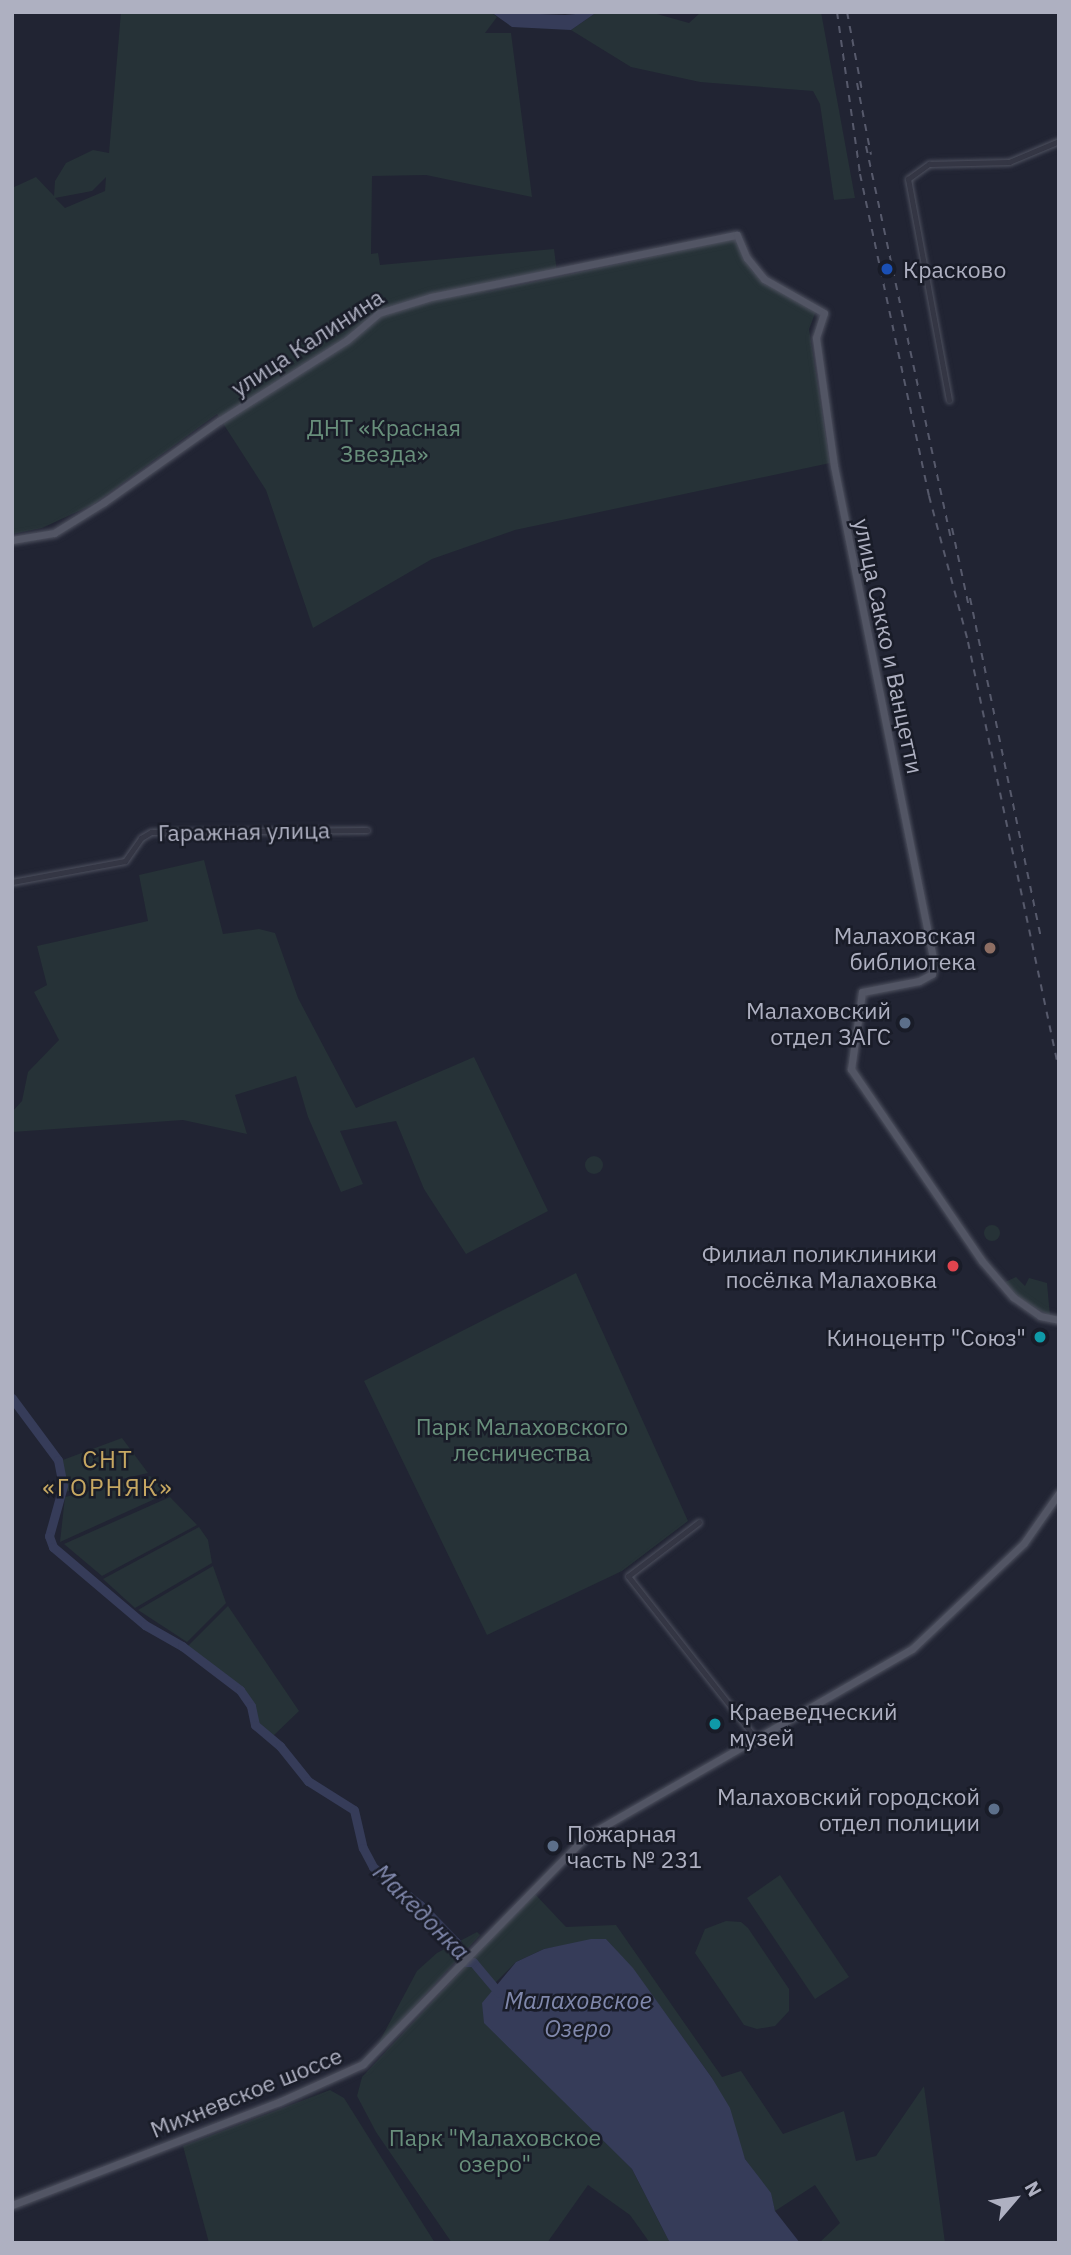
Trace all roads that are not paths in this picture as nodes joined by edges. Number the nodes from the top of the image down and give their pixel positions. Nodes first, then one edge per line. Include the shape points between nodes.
1 (1059, 141) edge
2 (737, 235) joint
3 (949, 400) dead end
4 (12, 540) edge
5 (367, 830) dead end
6 (12, 882) edge
7 (1059, 1320) edge
8 (1059, 1493) edge
9 (699, 1522) dead end
10 (757, 1740) junction
11 (12, 2205) edge

1 - 3 street via 1009,162 929,164 908,179
2 - 4 main road, улица Калинина via 431,297 379,313 347,340 64,527 43,537
2 - 7 main road, улица Сакко и Ванцетти via 754,270 824,315 818,324 820,387 933,958 932,974 912,983 862,992 851,1069 955,1223 1013,1297 1040,1316
5 - 6 street, Гаражная улица via 151,832 122,863
8 - 10 main road, Михневское шоссе via 1024,1543 921,1643
9 - 10 street via 628,1576
10 - 11 main road, Михневское шоссе via 589,1833 388,2042 347,2074

